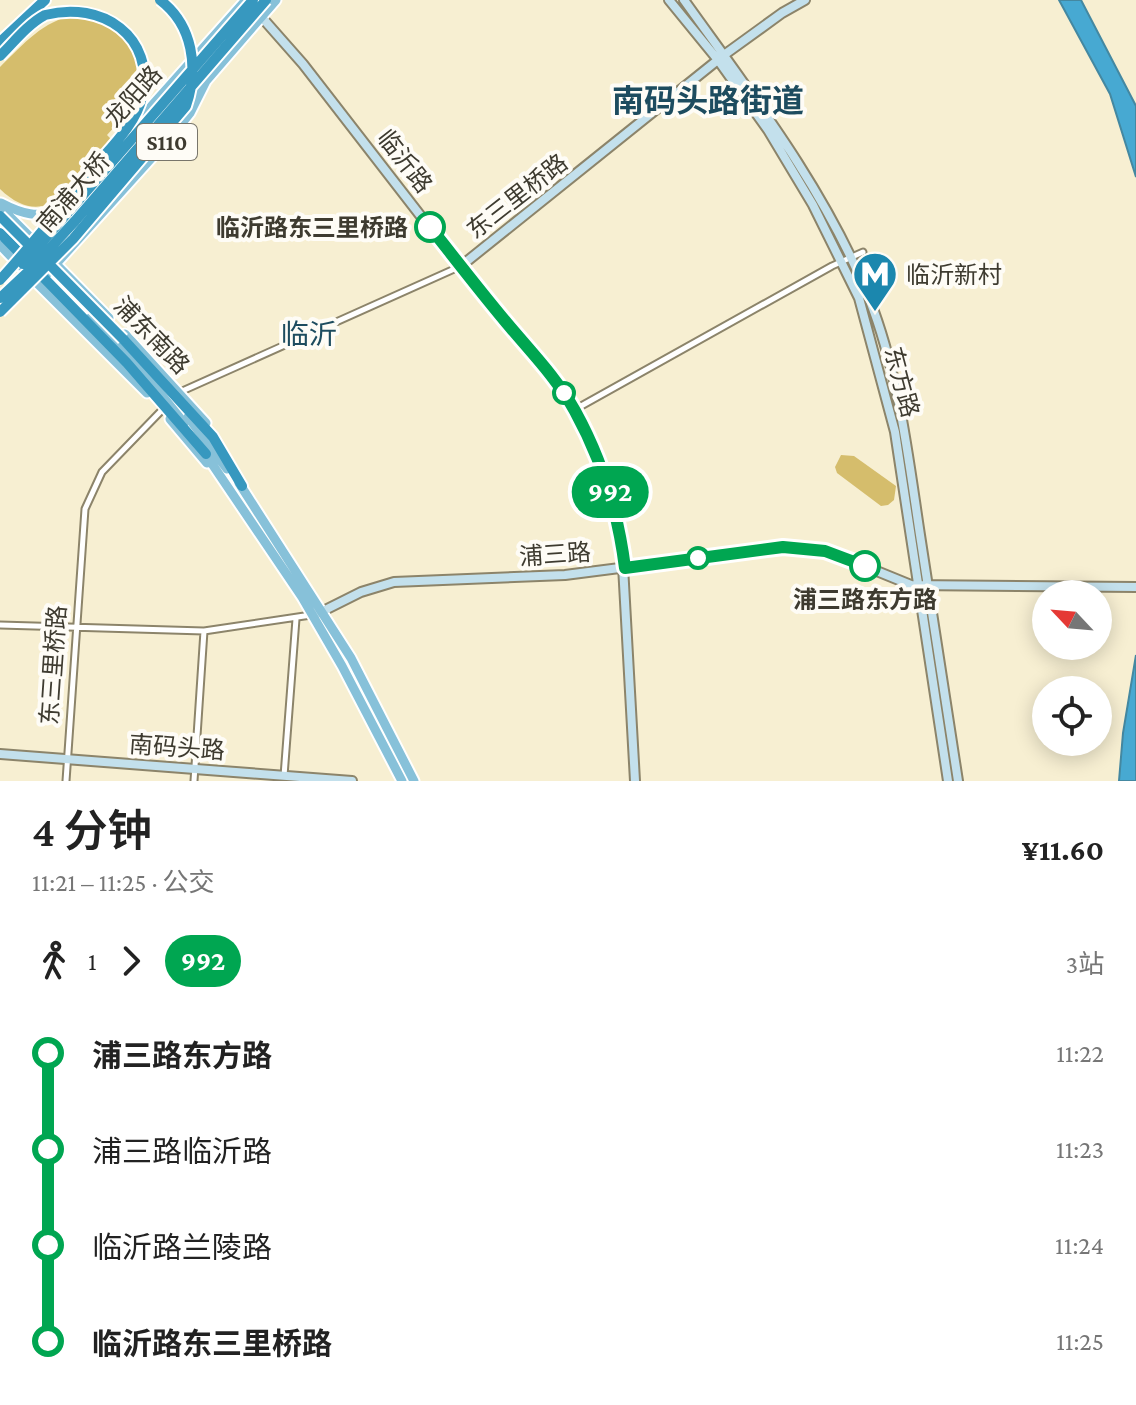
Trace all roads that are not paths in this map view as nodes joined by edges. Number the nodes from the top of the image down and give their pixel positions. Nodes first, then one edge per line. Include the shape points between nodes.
1 (45, 0) edge
2 (160, 0) edge
3 (249, 0) edge
4 (266, 0) edge
5 (276, 0) edge
6 (669, 0) edge
7 (684, 0) edge
8 (805, 0) edge
9 (261, 17) junction
10 (0, 42) edge
11 (0, 56) edge
12 (721, 57) junction
13 (0, 205) edge
14 (0, 219) edge
15 (0, 231) edge
16 (0, 245) edge
17 (863, 252) dead end
18 (851, 257) junction
19 (836, 264) junction
20 (461, 266) junction
21 (51, 270) junction
22 (25, 271) junction
23 (0, 280) edge
24 (0, 286) edge
25 (0, 295) edge
26 (0, 312) edge
27 (180, 392) junction
28 (162, 410) junction
29 (574, 410) junction
30 (206, 454) junction
31 (227, 484) junction
32 (242, 486) junction
33 (253, 506) junction
34 (625, 568) junction
35 (922, 584) junction
36 (1136, 587) edge
37 (317, 614) junction
38 (296, 619) junction
39 (0, 625) edge
40 (75, 627) junction
41 (204, 631) junction
42 (0, 754) edge
43 (67, 760) junction
44 (195, 769) junction
45 (284, 776) junction
46 (66, 781) edge
47 (194, 781) edge
48 (352, 781) edge
49 (402, 781) edge
50 (414, 781) edge
51 (635, 781) edge
52 (948, 781) edge
53 (958, 781) edge

1 - 10 highway
2 - 26 highway, bridge via 183,27 193,54 186,106 73,239
3 - 9 street, 临沂路
3 - 13 main road, 龙阳路 / S110 via 57,210 35,215
3 - 24 highway, 南浦大桥, bridge
4 - 25 highway, 南浦大桥, bridge via 75,221
5 - 9 main road, 龙阳路 / S110
6 - 12 street, 东方路
7 - 12 street, 东方路
8 - 12 street, 东三里桥路
9 - 20 street, 临沂路
9 - 21 main road, 龙阳路 / S110 via 206,81 175,132
11 - 23 highway, bridge via 46,15 88,11 122,23 138,46 145,72 142,99 122,134
12 - 18 street, 东方路 via 768,114
12 - 19 street, 东方路 via 813,205
12 - 20 street, 东三里桥路
13 - 21 main road, 浦东南路
14 - 21 main road, 浦东南路
14 - 32 highway, bridge via 123,339 213,437
15 - 21 main road, 浦东南路
15 - 30 highway, bridge
16 - 22 main road, 浦东南路
17 - 18 street
18 - 19 street
18 - 35 street, 东方路 via 888,359 904,431
19 - 29 street
19 - 35 street, 东方路 via 859,298 895,432
20 - 27 street, 东三里桥路
20 - 29 street, 临沂路
21 - 27 main road, 浦东南路
21 - 30 main road, 浦东南路 via 153,384
21 - 32 main road, 浦东南路 via 155,378
22 - 25 street
22 - 28 main road, 浦东南路
27 - 33 main road, 浦东南路 via 237,468
28 - 31 main road, 浦东南路
28 - 40 street, 东三里桥路 via 111,460 89,496
29 - 34 street, 临沂路 via 609,490
30 - 31 main road, 浦东南路
31 - 37 main road, 浦东南路
32 - 33 main road, 浦东南路
33 - 37 main road, 浦东南路
34 - 35 street, 浦三路 via 794,547 835,554 911,585
34 - 37 street, 浦三路 via 394,582
34 - 51 street, 临沂路
35 - 36 street, 浦三路
35 - 52 street, 东方路
35 - 53 street, 东方路
37 - 38 street
37 - 49 main road, 浦东南路
37 - 50 main road, 浦东南路 via 351,658
38 - 41 street
38 - 45 street
39 - 40 street
40 - 41 street
40 - 43 street, 东三里桥路
41 - 44 street
42 - 43 street, 南码头路
43 - 44 street, 南码头路
43 - 46 street, 东三里桥路
44 - 45 street, 南码头路
44 - 47 street
45 - 48 street, 南码头路

